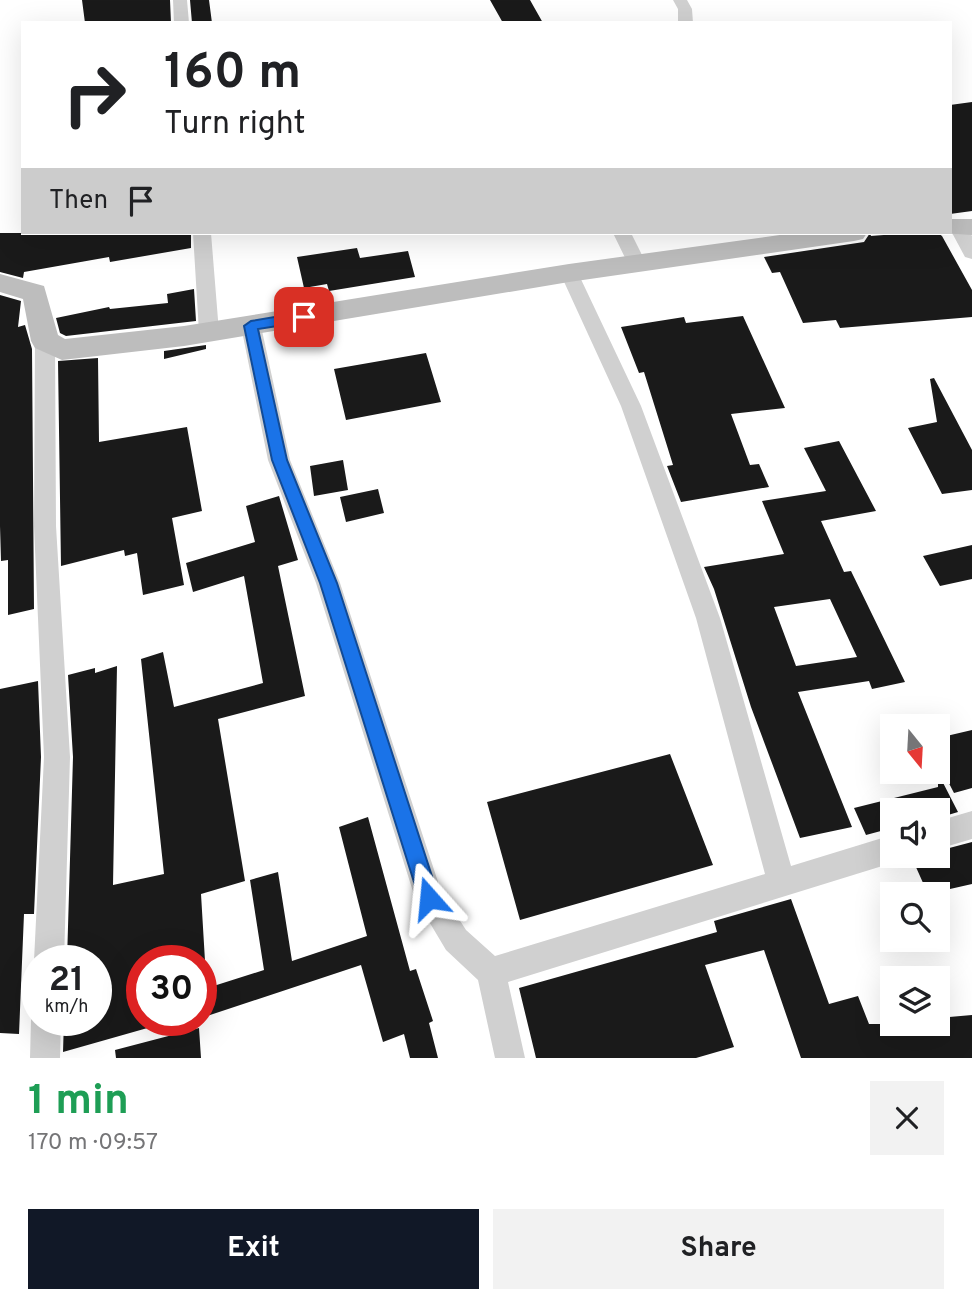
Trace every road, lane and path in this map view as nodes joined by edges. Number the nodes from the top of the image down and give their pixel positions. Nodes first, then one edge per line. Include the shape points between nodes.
1 (180, 0) edge
2 (680, 0) edge
3 (182, 21) edge
4 (686, 21) edge
5 (960, 227) edge
6 (202, 235) edge
7 (623, 235) edge
8 (840, 235) edge
9 (972, 253) edge
10 (638, 265) junction
11 (569, 274) junction
12 (0, 283) edge
13 (251, 326) junction
14 (209, 332) junction
15 (45, 341) junction
16 (972, 825) edge
17 (950, 831) edge
18 (880, 853) edge
19 (782, 883) junction
20 (50, 945) edge
21 (491, 972) junction
22 (46, 1036) edge
23 (45, 1058) edge
24 (510, 1058) edge

1 - 3 street
2 - 4 street
5 - 9 street
6 - 14 street
7 - 10 street
8 - 10 street
10 - 11 street
11 - 13 street
11 - 19 street via 631,406 708,618
12 - 15 street via 36,293
13 - 14 street
13 - 21 street via 279,460 328,583 429,898 456,940
14 - 15 street via 62,350
15 - 20 street via 45,526 57,757
16 - 17 street
18 - 19 street
19 - 21 street
21 - 24 street
22 - 23 street

